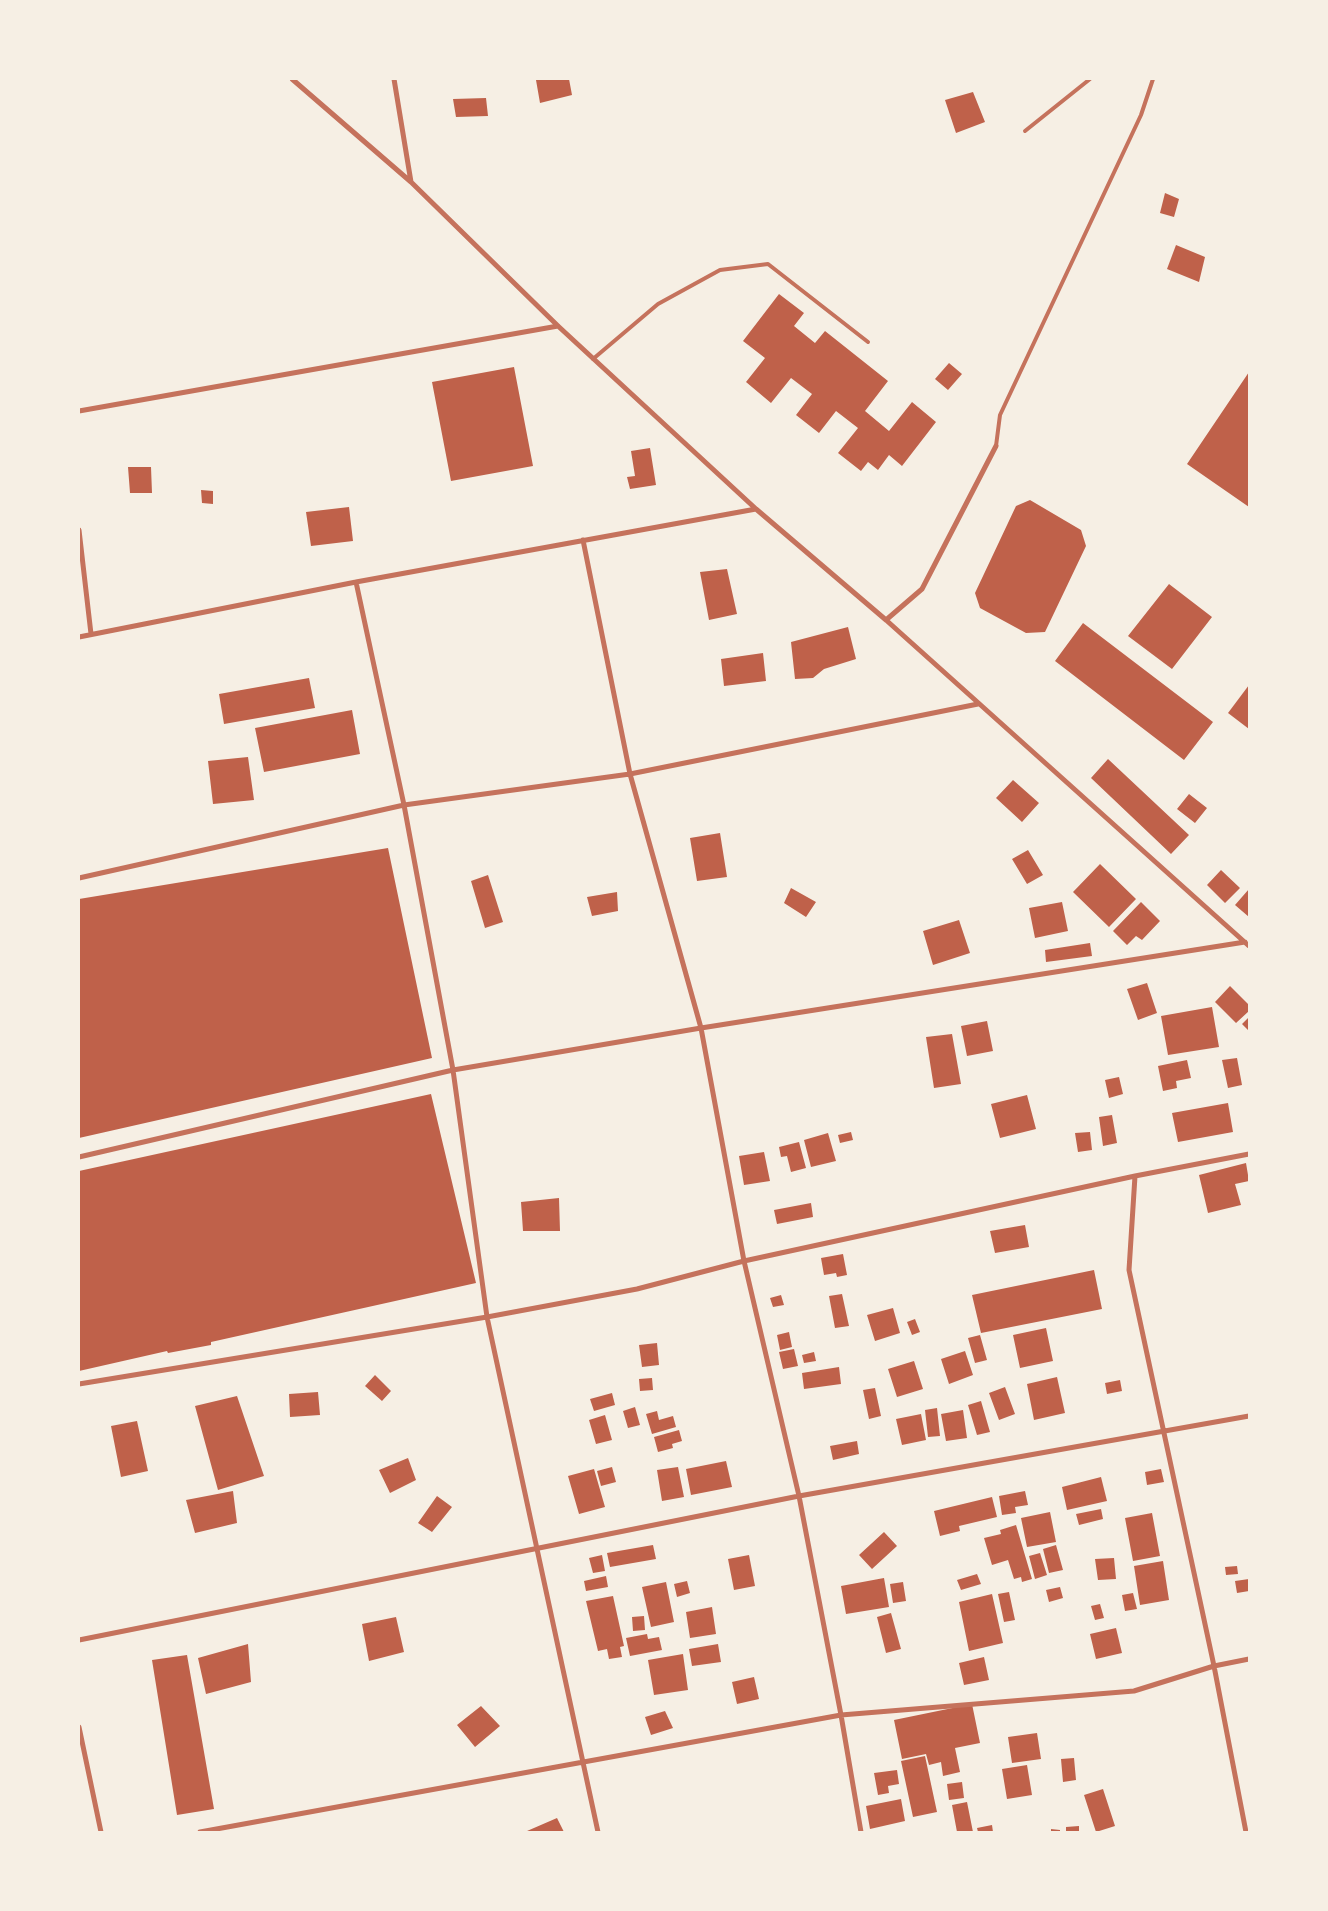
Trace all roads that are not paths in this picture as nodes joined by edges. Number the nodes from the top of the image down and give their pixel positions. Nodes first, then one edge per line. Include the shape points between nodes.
1 (292, 79) edge
2 (394, 79) edge
3 (1090, 79) edge
4 (1153, 79) edge
5 (1025, 131) dead end
6 (411, 182) junction
7 (558, 326) junction
8 (868, 342) dead end
9 (593, 359) junction
10 (79, 411) edge
11 (996, 446) joint
12 (756, 509) junction
13 (79, 530) edge
14 (583, 540) junction
15 (356, 582) junction
16 (886, 620) junction
17 (91, 634) junction
18 (79, 637) edge
19 (978, 704) junction
20 (630, 774) junction
21 (404, 805) junction
22 (79, 878) edge
23 (1247, 944) edge
24 (702, 1028) junction
25 (454, 1070) junction
26 (1249, 1154) edge
27 (79, 1156) edge
28 (1135, 1176) junction
29 (744, 1261) junction
30 (487, 1317) junction
31 (79, 1384) edge
32 (1249, 1416) edge
33 (1164, 1432) junction
34 (799, 1496) junction
35 (536, 1549) junction
36 (79, 1640) edge
37 (1249, 1659) edge
38 (1214, 1666) junction
39 (841, 1715) junction
40 (79, 1727) edge
41 (584, 1762) junction
42 (101, 1832) edge
43 (200, 1832) edge
44 (598, 1832) edge
45 (861, 1832) edge
46 (1246, 1832) edge

1 - 6 street
2 - 6 street
3 - 5 lane
4 - 11 lane via 1141,115 1000,415
6 - 7 street
7 - 9 street
7 - 10 street
8 - 9 lane via 768,264 720,270 658,304
9 - 12 street
11 - 16 street via 922,590
12 - 14 street
12 - 16 street
13 - 17 street
14 - 15 street
14 - 20 street
15 - 17 street
15 - 21 street
16 - 19 street
17 - 18 street
19 - 20 street
19 - 23 street
20 - 21 street
20 - 24 street
21 - 22 street
21 - 25 street
23 - 24 street
24 - 25 street
24 - 29 street
25 - 27 street
25 - 30 street
26 - 28 street
28 - 29 street
28 - 33 street via 1129,1270
29 - 30 street via 637,1289
29 - 34 street
30 - 31 street
30 - 35 street
32 - 33 street
33 - 34 street
33 - 38 street
34 - 35 street
34 - 39 street
35 - 36 street
35 - 41 street
37 - 38 street
38 - 39 street via 1134,1691
38 - 46 street
39 - 41 street
39 - 45 street
40 - 42 street
41 - 43 street
41 - 44 street

